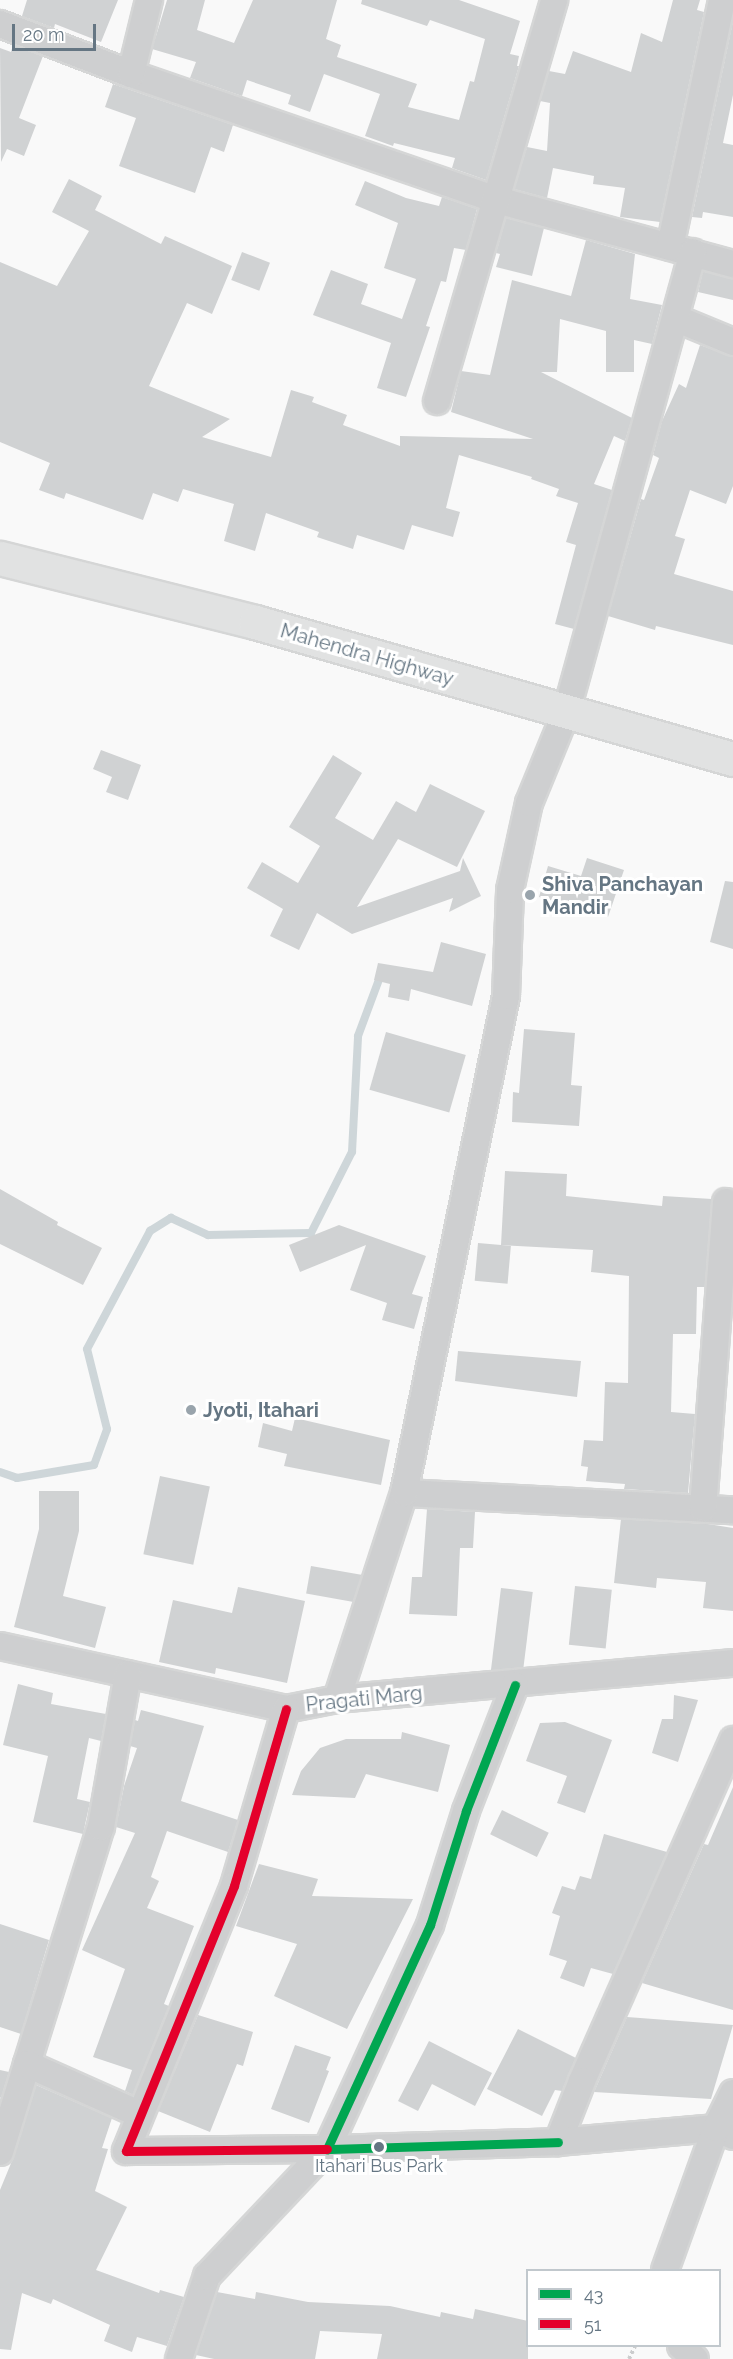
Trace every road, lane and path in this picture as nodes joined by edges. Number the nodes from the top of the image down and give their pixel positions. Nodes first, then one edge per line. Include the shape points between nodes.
1 (149, 0) edge
2 (554, 0) edge
3 (722, 0) edge
4 (0, 24) edge
5 (131, 74) junction
6 (497, 200) junction
7 (681, 249) junction
8 (733, 264) edge
9 (675, 318) junction
10 (733, 342) edge
11 (437, 401) dead end
12 (0, 558) edge
13 (566, 713) junction
14 (733, 759) edge
15 (726, 1202) dead end
16 (404, 1493) junction
17 (704, 1508) junction
18 (733, 1510) edge
19 (0, 1646) edge
20 (733, 1663) edge
21 (128, 1674) junction
22 (515, 1685) junction
23 (337, 1699) junction
24 (286, 1709) junction
25 (733, 1740) edge
26 (27, 2064) junction
27 (733, 2093) edge
28 (139, 2114) junction
29 (725, 2132) edge
30 (558, 2142) junction
31 (327, 2149) junction
32 (0, 2152) edge
33 (666, 2269) edge
34 (682, 2347) edge
35 (180, 2359) edge
36 (695, 2359) edge

1 - 5 street
2 - 6 street
3 - 7 street
4 - 5 street
5 - 6 street
6 - 7 street
6 - 11 street
7 - 8 street
7 - 9 street
9 - 10 street
9 - 13 street
12 - 13 highway, Mahendra Highway via 255,622
13 - 14 highway, Mahendra Highway
13 - 16 street via 529,803 513,879 506,996
15 - 17 street
16 - 17 street
16 - 23 street
17 - 18 street
19 - 21 street, Pragati Marg
20 - 22 street, Pragati Marg
21 - 24 street, Pragati Marg
21 - 26 street via 101,1827
22 - 23 street, Pragati Marg
22 - 31 street via 466,1811 430,1925
23 - 24 street, Pragati Marg
24 - 28 street via 234,1886
25 - 30 street
26 - 28 street
26 - 32 street
27 - 29 street
28 - 31 street via 126,2151
29 - 30 street
29 - 33 street
30 - 31 street
31 - 35 street via 207,2276
34 - 36 street

